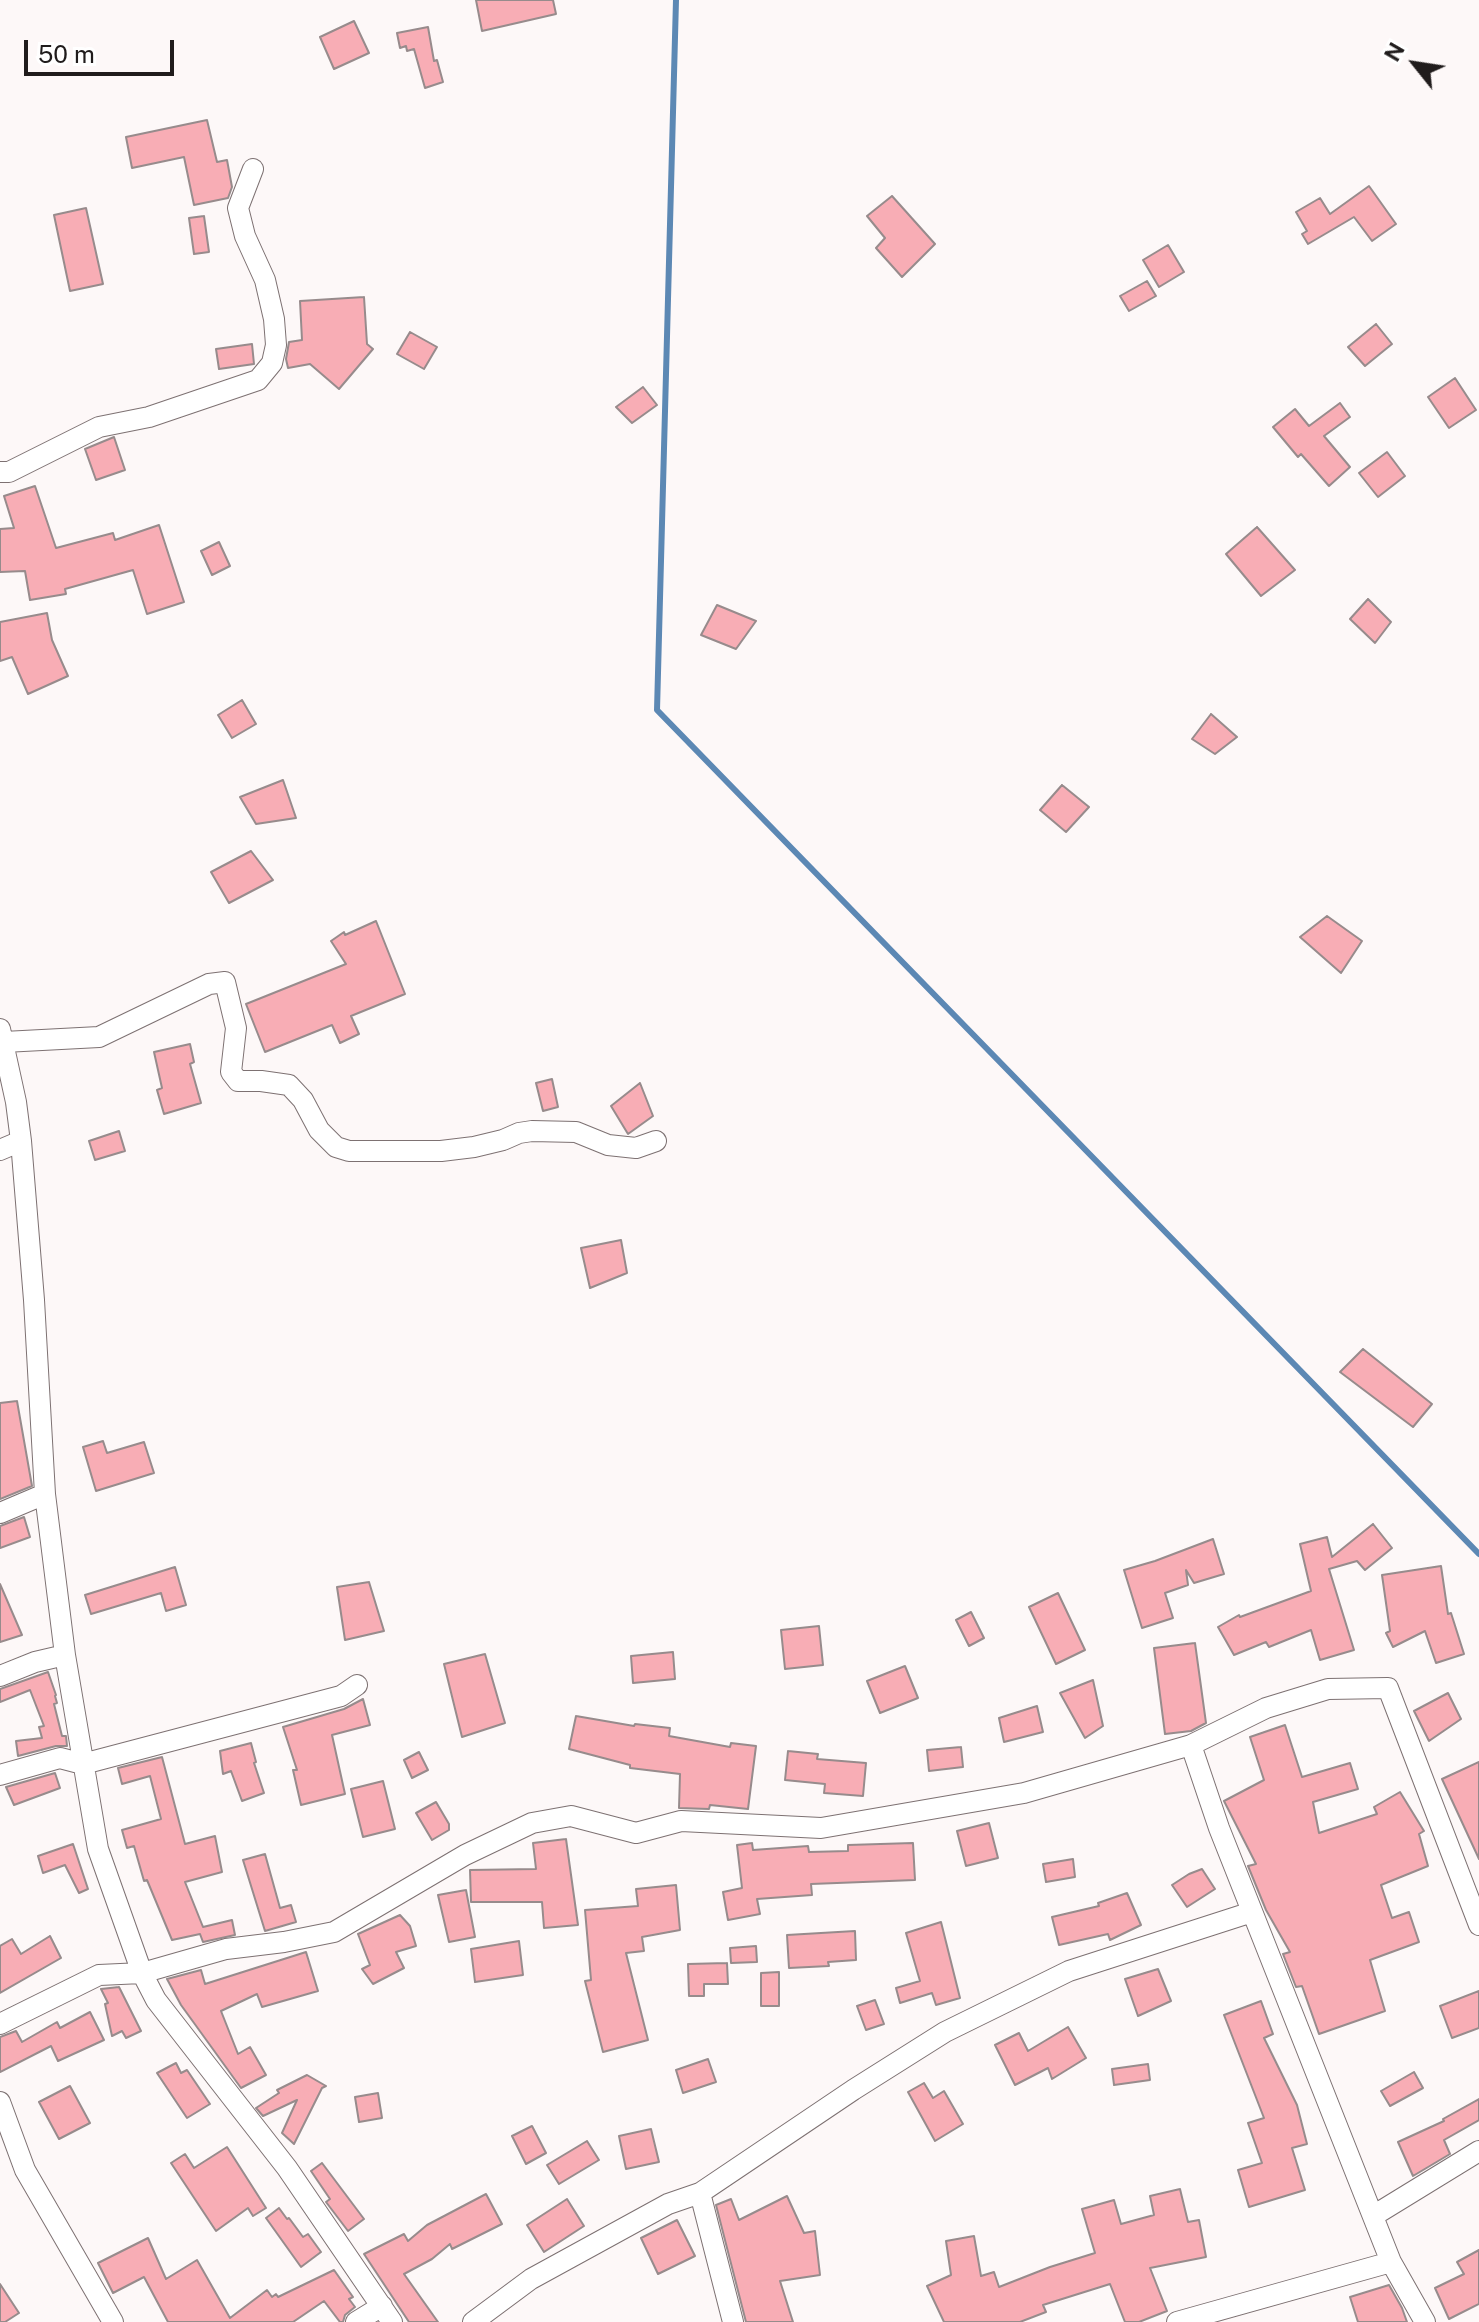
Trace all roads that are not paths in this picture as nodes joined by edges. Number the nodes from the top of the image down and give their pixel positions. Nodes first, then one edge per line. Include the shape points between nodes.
1 (253, 169) dead end
2 (0, 472) edge
3 (2, 1036) edge
4 (21, 1141) junction
5 (656, 1141) dead end
6 (0, 1150) edge
7 (45, 1494) junction
8 (0, 1513) edge
9 (65, 1655) junction
10 (0, 1676) edge
11 (357, 1685) dead end
12 (1191, 1745) junction
13 (83, 1764) junction
14 (0, 1775) edge
15 (1252, 1912) junction
16 (1479, 1925) edge
17 (142, 1973) junction
18 (0, 2024) edge
19 (0, 2102) edge
20 (1479, 2151) edge
21 (700, 2193) junction
22 (1373, 2216) junction
23 (1391, 2262) junction
24 (387, 2314) edge
25 (113, 2322) edge
26 (356, 2322) edge
27 (473, 2322) edge
28 (733, 2322) edge
29 (1177, 2322) edge
30 (1425, 2322) edge

1 - 2 street via 238,208 274,319 276,345 265,372 258,380 149,417 99,427
3 - 4 street
3 - 5 street via 99,1037 209,984 225,982 236,1028 231,1072 238,1081 289,1085 336,1147 441,1151 532,1131 576,1132 608,1145 636,1148
4 - 6 street
4 - 7 street
7 - 8 street
7 - 9 street
9 - 10 street
9 - 13 street
11 - 13 street via 341,1696
12 - 15 street
12 - 16 street via 1266,1708 1328,1689 1388,1688
12 - 17 street via 1024,1793 821,1828 681,1821 636,1833 571,1816 532,1823 465,1855 334,1932 226,1949
13 - 14 street via 60,1758
13 - 17 street via 98,1849
15 - 21 street via 1069,1971 945,2032
15 - 22 street
17 - 18 street via 99,1975
17 - 24 street via 156,2000 287,2168
19 - 25 street via 25,2170
20 - 22 street
21 - 27 street via 668,2204 531,2279
21 - 28 street
22 - 23 street
23 - 29 street
23 - 30 street
24 - 26 street

